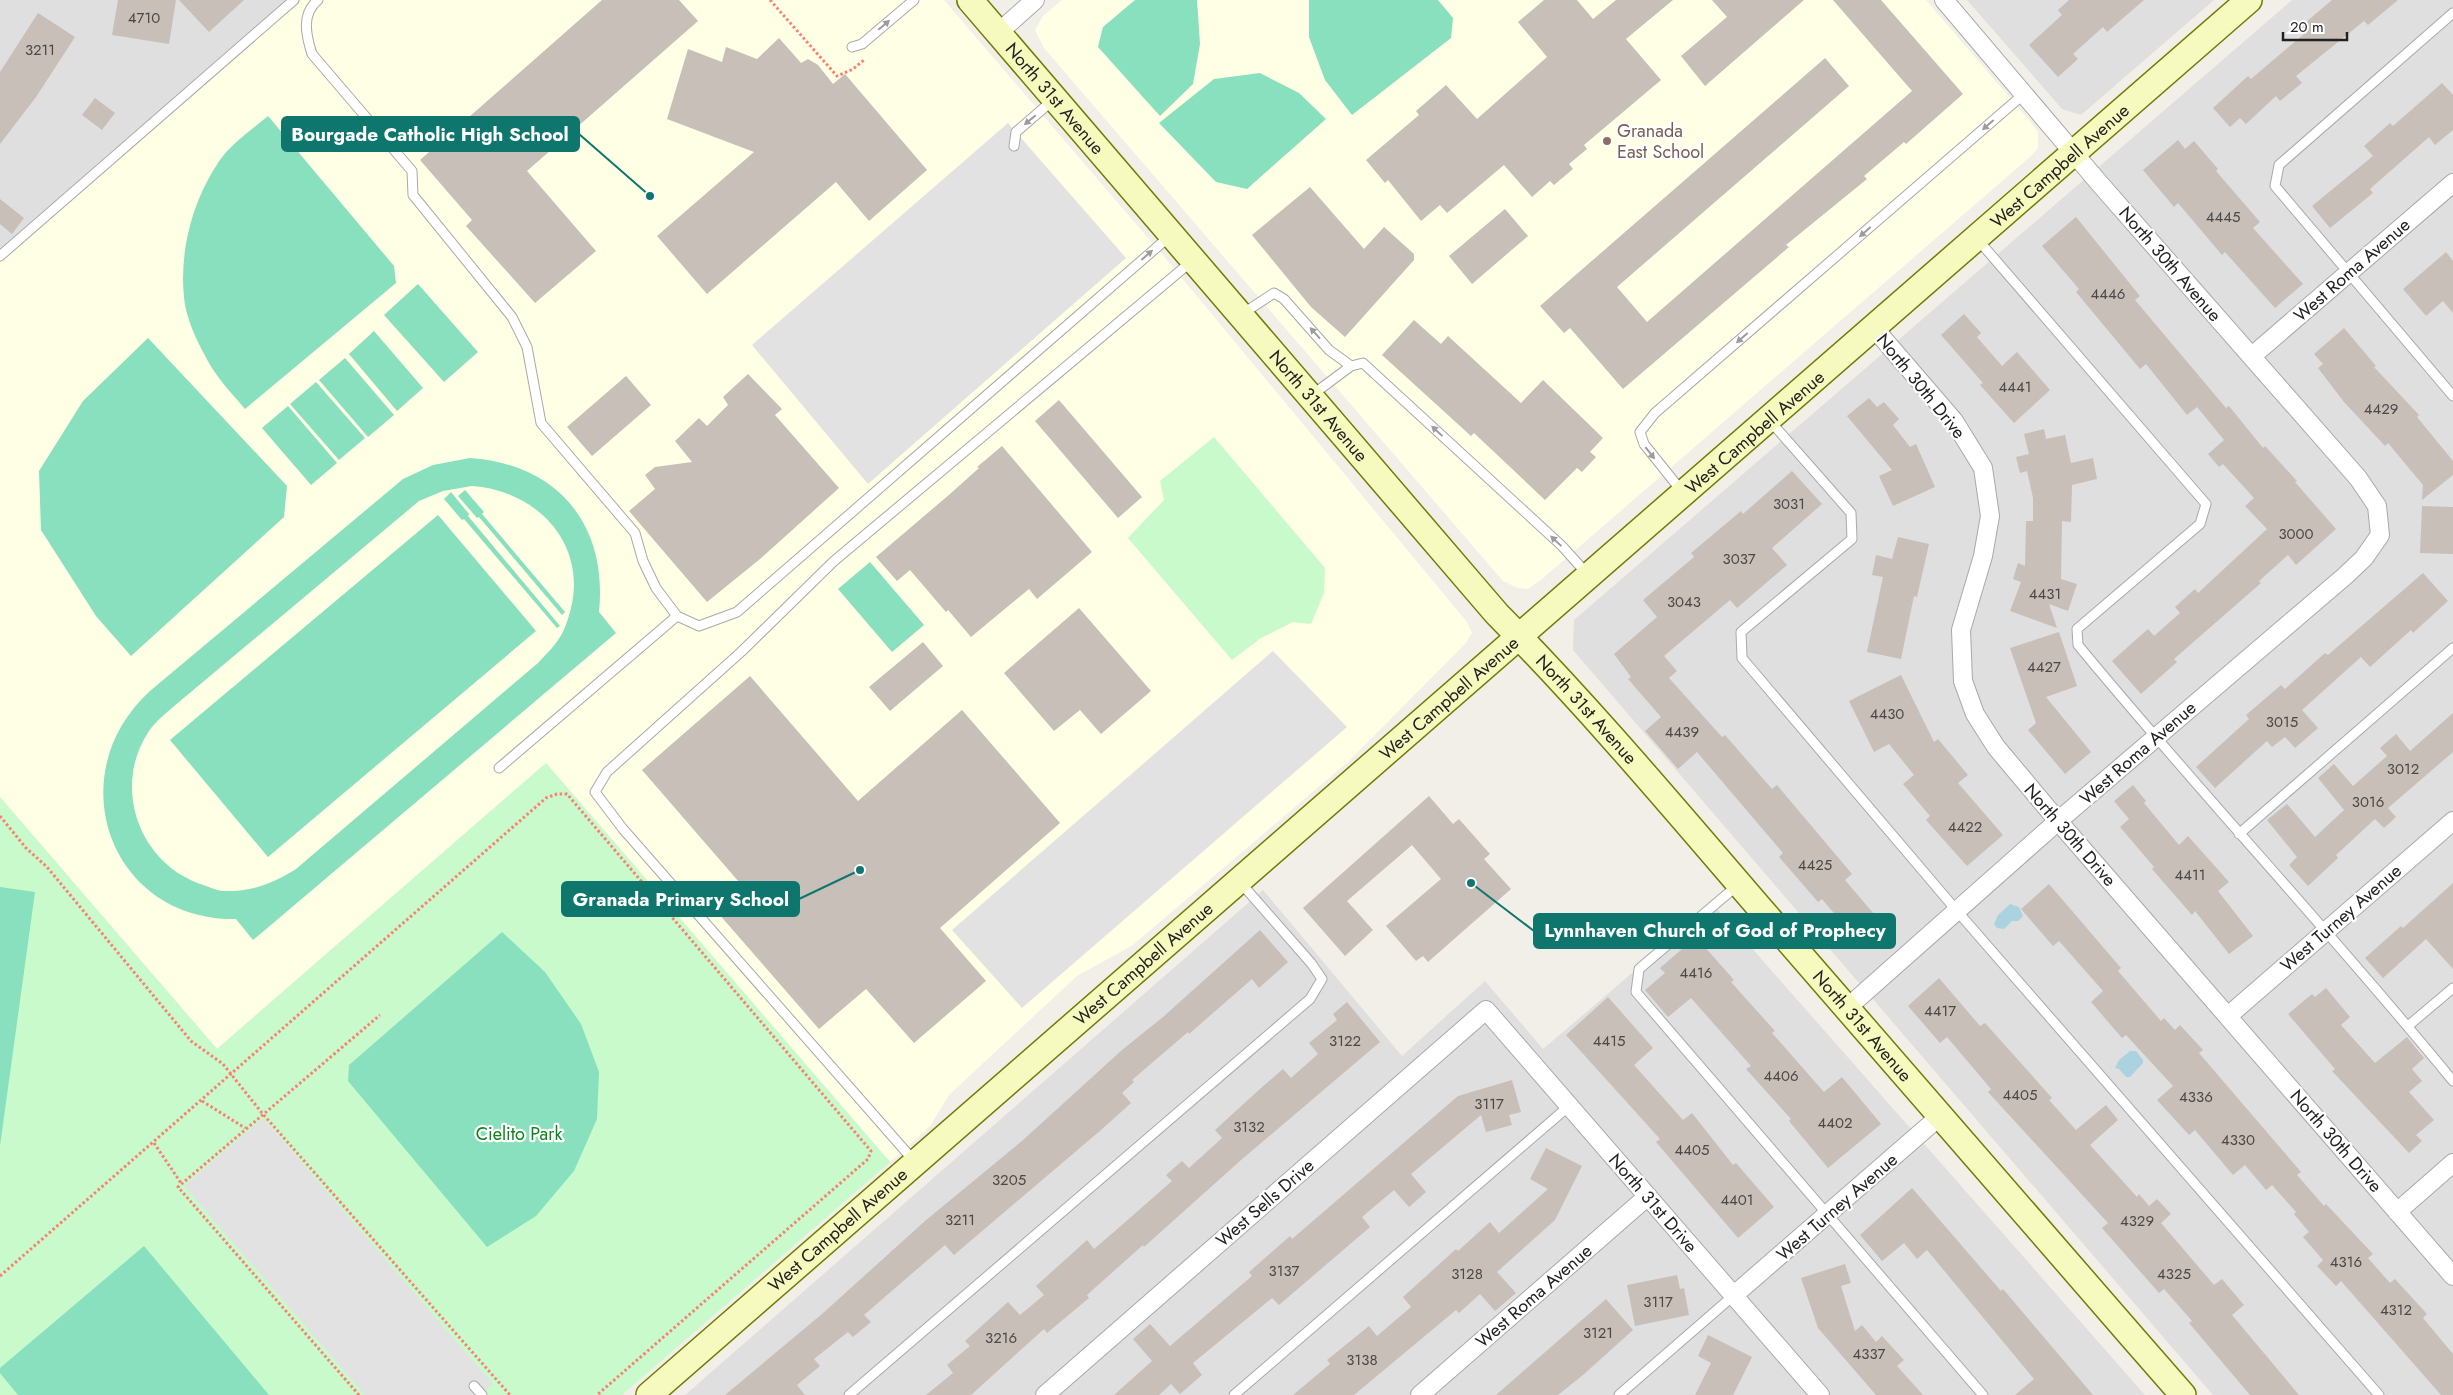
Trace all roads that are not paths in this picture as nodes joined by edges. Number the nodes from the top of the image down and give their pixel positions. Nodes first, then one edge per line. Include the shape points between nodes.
1 (294, 0) edge
2 (318, 0) edge
3 (914, 0) edge
4 (970, 0) edge
5 (1035, 0) edge
6 (1944, 0) edge
7 (2248, 0) edge
8 (2453, 13) edge
9 (999, 32) junction
10 (852, 47) dead end
11 (2025, 93) junction
12 (1055, 99) junction
13 (1014, 146) dead end
14 (2074, 154) junction
15 (2450, 192) edge
16 (1171, 235) junction
17 (1977, 239) junction
18 (0, 256) edge
19 (1193, 260) junction
20 (2348, 273) junction
21 (1240, 315) junction
22 (1874, 328) junction
23 (2252, 356) junction
24 (1350, 366) junction
25 (2453, 396) edge
26 (1310, 397) junction
27 (1769, 420) junction
28 (1684, 494) junction
29 (2380, 535) joint
30 (1590, 577) junction
31 (677, 616) junction
32 (1520, 638) junction
33 (2453, 648) edge
34 (2155, 738) junction
35 (499, 768) dead end
36 (2058, 821) junction
37 (2453, 821) edge
38 (2239, 834) junction
39 (1240, 882) junction
40 (1739, 884) junction
41 (1957, 911) junction
42 (2325, 932) junction
43 (2453, 988) edge
44 (1847, 1008) junction
45 (1486, 1010) joint
46 (2228, 1016) junction
47 (2408, 1026) junction
48 (2453, 1081) edge
49 (1569, 1106) junction
50 (1939, 1117) junction
51 (915, 1162) junction
52 (2453, 1163) edge
53 (1648, 1196) junction
54 (2397, 1212) junction
55 (1829, 1214) junction
56 (2453, 1276) edge
57 (1733, 1296) junction
58 (474, 1386) dead end
59 (1815, 1393) edge
60 (482, 1395) edge
61 (649, 1395) edge
62 (849, 1395) edge
63 (1045, 1395) edge
64 (1234, 1395) edge
65 (1420, 1395) edge
66 (1619, 1395) edge
67 (1983, 1395) edge
68 (2183, 1395) edge
69 (2379, 1395) edge

1 - 18 lane
2 - 31 lane via 307,16 306,34 312,54 412,171 412,195 512,317 527,347 541,423 635,533 656,588
10 -> 3 lane via 862,44
4 - 9 street, North 31st Avenue
5 - 9 street
6 - 11 street, North 30th Avenue
7 - 14 street, West Campbell Avenue
8 - 20 lane via 2279,165 2275,186
9 - 12 street, North 31st Avenue
11 - 14 street, North 30th Avenue
11 -> 28 lane via 1654,413 1640,432 1644,444
12 -> 13 lane via 1016,132
12 - 16 street, North 31st Avenue
14 - 17 street, West Campbell Avenue
14 - 23 street, North 30th Avenue
15 - 20 street, West Roma Avenue
16 - 19 street, North 31st Avenue
31 -> 16 lane via 699,626 737,612
17 - 22 street, West Campbell Avenue
17 - 34 lane via 2206,504 2200,524 2077,629 2078,645
19 - 21 street, North 31st Avenue
19 - 51 lane via 834,561 741,652 607,772 595,792 630,837
20 - 23 street, West Roma Avenue
20 - 25 lane
24 -> 21 lane via 1330,350 1284,299 1274,293
21 - 26 street, North 31st Avenue
22 - 27 street, West Campbell Avenue
22 - 36 street, North 30th Drive via 1954,421 1983,468 1990,516 1983,556 1961,630 1963,681 1975,714 1996,748
23 - 29 street, North 30th Avenue via 2368,492 2377,506
24 - 26 lane
30 -> 24 lane via 1562,546 1363,363
26 - 32 street, North 31st Avenue
27 - 28 street, West Campbell Avenue
27 - 41 lane via 1851,513 1852,538 1742,632 1742,658
28 - 30 street, West Campbell Avenue
29 - 34 street, West Roma Avenue via 2376,544 2351,570
30 - 32 street, West Campbell Avenue
31 - 35 lane
32 - 39 street, West Campbell Avenue
32 - 40 street, North 31st Avenue via 1554,672
33 - 38 lane
34 - 36 street, West Roma Avenue
34 - 38 lane
36 - 41 street, West Roma Avenue
36 - 46 street, North 30th Drive
37 - 42 street, West Turney Avenue
38 - 42 lane
39 - 51 street, West Campbell Avenue
39 - 62 lane via 1322,979 1310,999
40 - 44 street, North 31st Avenue
40 - 55 lane via 1639,969 1636,992
41 - 44 street, West Roma Avenue
41 - 69 lane
42 - 46 street, West Turney Avenue
42 - 47 lane
43 - 47 lane
44 - 50 street, North 31st Avenue
45 - 49 street, North 31st Drive
45 - 63 street, West Sells Drive
46 - 54 street, North 30th Drive
47 - 48 lane
49 - 53 street, North 31st Drive
49 - 64 lane
50 - 55 street, West Turney Avenue
50 - 68 street, North 31st Avenue
51 - 61 street, West Campbell Avenue
52 - 54 street
53 - 57 street, North 31st Drive
53 - 65 street, West Roma Avenue
54 - 56 street, North 30th Drive
55 - 57 street, West Turney Avenue
55 - 67 lane
57 - 59 street, North 31st Drive
57 - 66 lane
58 - 60 lane

